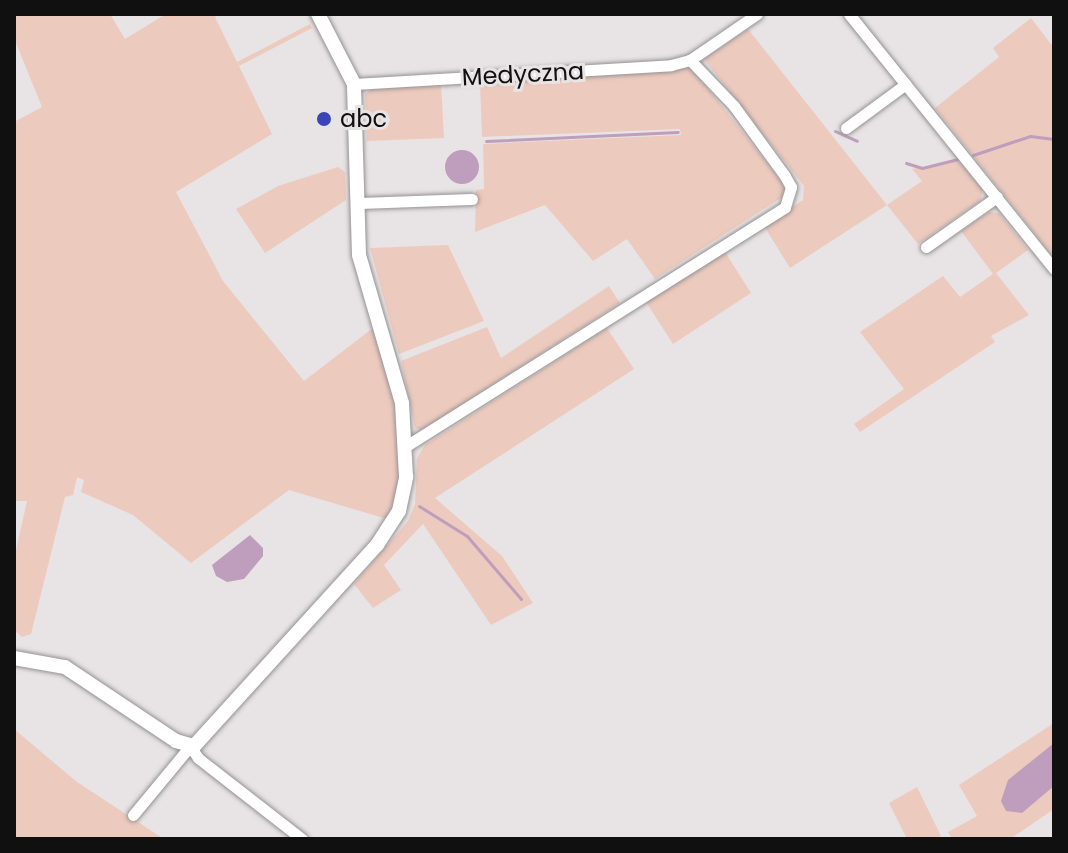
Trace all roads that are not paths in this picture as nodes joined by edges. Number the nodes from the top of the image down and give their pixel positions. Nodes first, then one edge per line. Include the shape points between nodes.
1 (318, 14) edge
2 (849, 14) edge
3 (752, 15) edge
4 (690, 60) junction
5 (354, 84) junction
6 (906, 84) junction
7 (846, 128) dead end
8 (997, 197) junction
9 (472, 199) dead end
10 (358, 203) junction
11 (926, 247) dead end
12 (1054, 269) edge
13 (406, 446) junction
14 (14, 658) edge
15 (190, 746) junction
16 (133, 815) dead end
17 (302, 839) edge

1 - 5 street
2 - 6 street
3 - 4 street
4 - 5 street, Medyczna
4 - 13 street via 734,106 785,176 791,187 785,207
5 - 10 street
6 - 7 street
6 - 8 street
8 - 11 street
8 - 12 street
9 - 10 street
10 - 13 street via 364,280 402,403
13 - 15 street via 405,493 388,532 203,738
14 - 15 street via 65,667
15 - 16 street
15 - 17 street via 198,758

